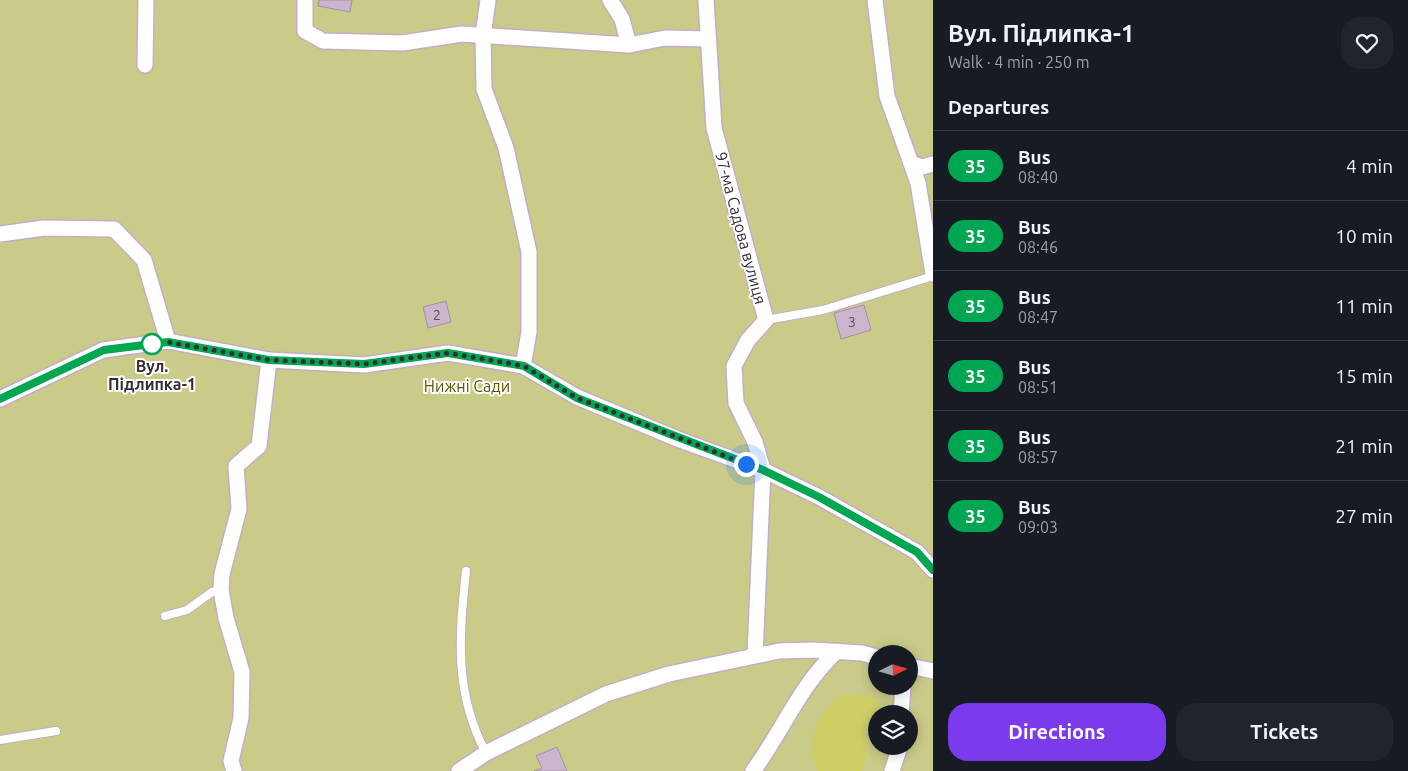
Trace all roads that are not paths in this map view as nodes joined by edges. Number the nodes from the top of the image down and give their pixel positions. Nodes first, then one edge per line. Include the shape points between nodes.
1 (146, 0) edge
2 (305, 0) edge
3 (488, 0) edge
4 (610, 0) edge
5 (706, 0) edge
6 (875, 0) edge
7 (483, 36) junction
8 (708, 39) junction
9 (629, 46) junction
10 (145, 64) dead end
11 (911, 164) junction
12 (933, 164) edge
13 (0, 234) edge
14 (933, 275) edge
15 (766, 320) junction
16 (168, 342) junction
17 (269, 360) junction
18 (524, 366) junction
19 (0, 399) edge
20 (763, 470) junction
21 (933, 570) edge
22 (466, 571) dead end
23 (221, 590) junction
24 (165, 616) dead end
25 (837, 651) junction
26 (755, 655) junction
27 (868, 656) edge
28 (918, 669) edge
29 (933, 671) edge
30 (56, 731) dead end
31 (0, 740) edge
32 (486, 753) junction
33 (897, 755) edge
34 (234, 771) edge
35 (459, 771) edge
36 (752, 771) edge
37 (892, 771) edge

1 - 10 street
2 - 7 street via 306,31 323,41 402,43 462,34
3 - 7 street
4 - 9 street via 622,18
5 - 8 street, 97-ма Садова вулиця
6 - 11 street via 887,96
7 - 9 street
7 - 18 street via 484,89 506,148 529,252 528,332
8 - 9 street via 665,38
8 - 15 street, 97-ма Садова вулиця via 714,128
11 - 12 street via 922,167
11 - 14 street via 918,183
13 - 16 street via 44,228 114,229 144,260
14 - 15 lane via 822,310
15 - 20 street, 97-ма Садова вулиця via 748,340 734,366 736,403 755,442
16 - 17 street
16 - 19 street via 104,350
17 - 18 street via 364,364 448,353
17 - 23 street via 259,446 236,466 239,509
18 - 20 street via 577,398
20 - 21 street via 917,552
20 - 26 street, 97-ма Садова вулиця
22 - 32 lane via 460,628 463,692 473,729
23 - 24 lane via 212,592 187,610
23 - 34 street via 242,672 241,718 231,761
25 - 26 street
25 - 27 street
25 - 36 street via 819,668
26 - 32 street via 669,674 606,694
28 - 29 street
30 - 31 lane
32 - 35 street
33 - 37 street

